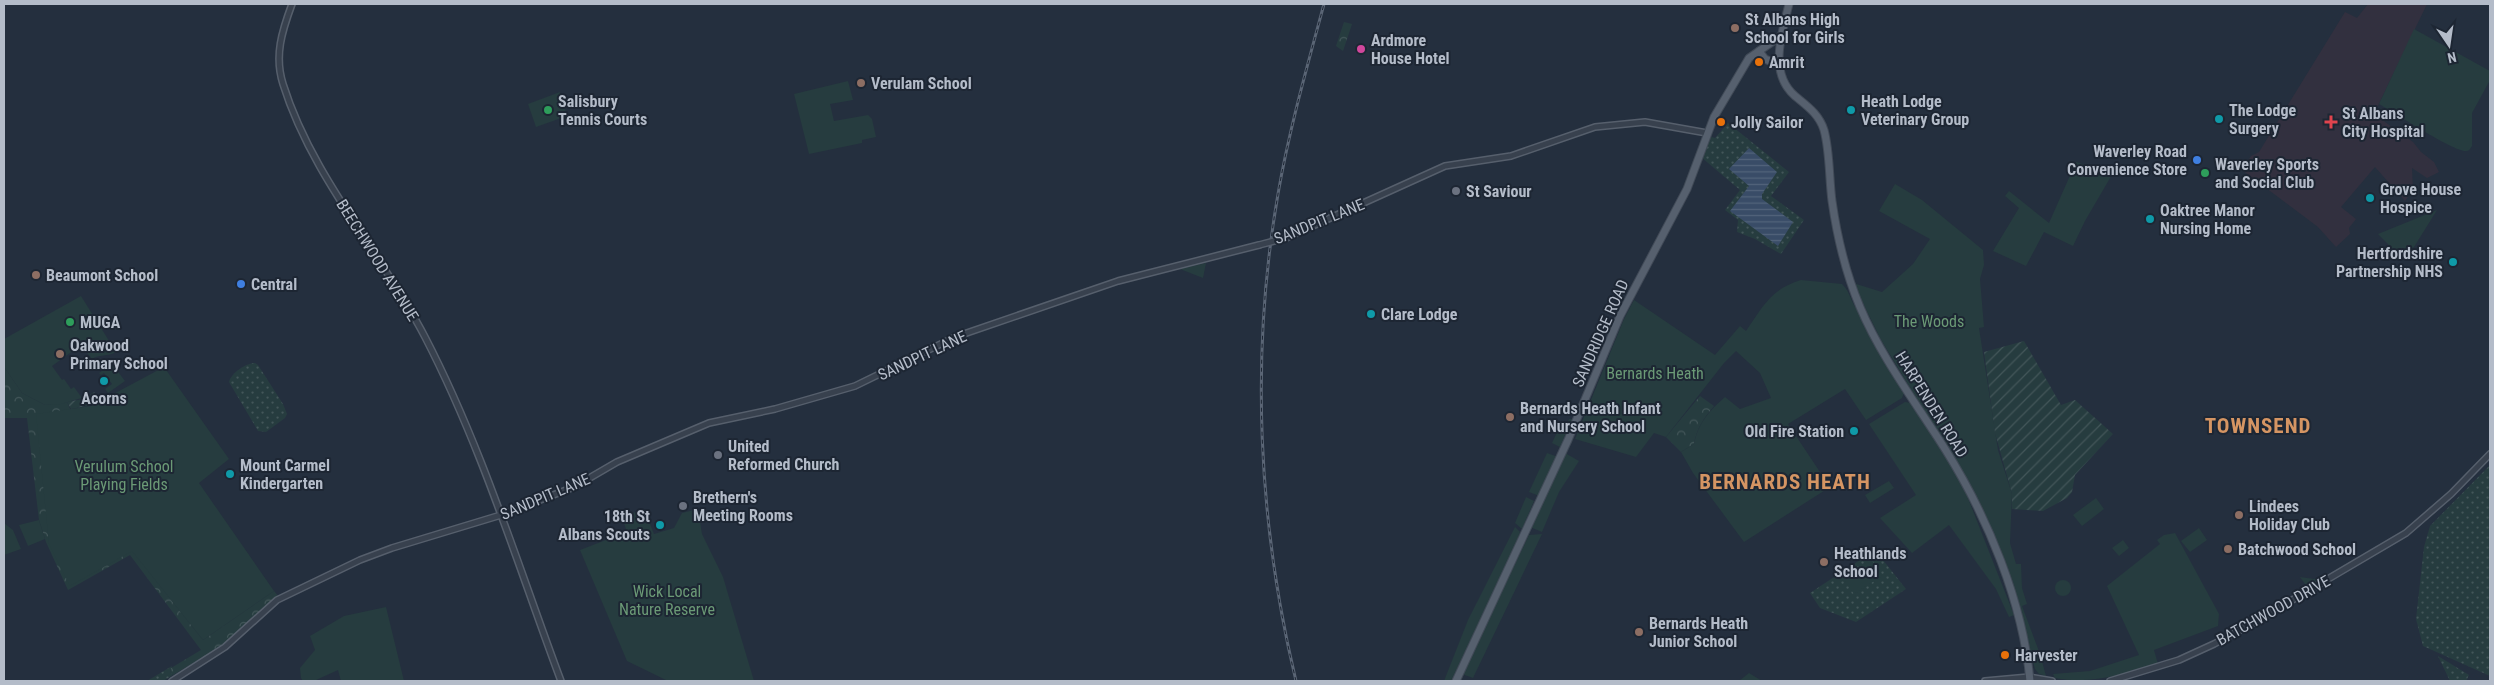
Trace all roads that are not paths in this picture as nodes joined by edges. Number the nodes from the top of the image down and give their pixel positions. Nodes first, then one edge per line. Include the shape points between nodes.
1 (292, 4) edge
2 (1789, 4) edge
3 (1782, 35) junction
4 (1759, 52) junction
5 (1779, 64) junction
6 (1707, 133) junction
7 (2490, 454) edge
8 (501, 515) junction
9 (2029, 679) edge
10 (172, 681) edge
11 (562, 681) edge
12 (1456, 681) edge
13 (1985, 681) edge
14 (2052, 681) edge
15 (2110, 681) edge

1 - 8 street, BEECHWOOD AVENUE via 278,48 279,69 288,98 328,180 400,291 440,365
2 - 3 main road
3 - 4 main road, SANDRIDGE ROAD
3 - 5 main road
4 - 5 main road via 1765,59
4 - 6 main road, SANDRIDGE ROAD via 1747,61
5 - 9 main road, HARPENDEN ROAD via 1785,85 1814,111 1823,128 1836,222 1860,307 1885,354 1973,496 1998,554 2024,639
6 - 8 street, SANDPIT LANE, bridge via 1645,122 1595,127 1511,156 1445,166 1286,238 1111,284 955,337 855,386 775,409 709,423 618,462 574,487
6 - 12 main road, SANDRIDGE ROAD via 1687,188 1620,316 1568,440
7 - 15 street, BATCHWOOD DRIVE via 2406,533 2211,645 2178,660
8 - 10 street, SANDPIT LANE via 392,548 292,592 277,600 225,647
8 - 11 street, BEECHWOOD AVENUE
9 - 13 street
9 - 14 street

